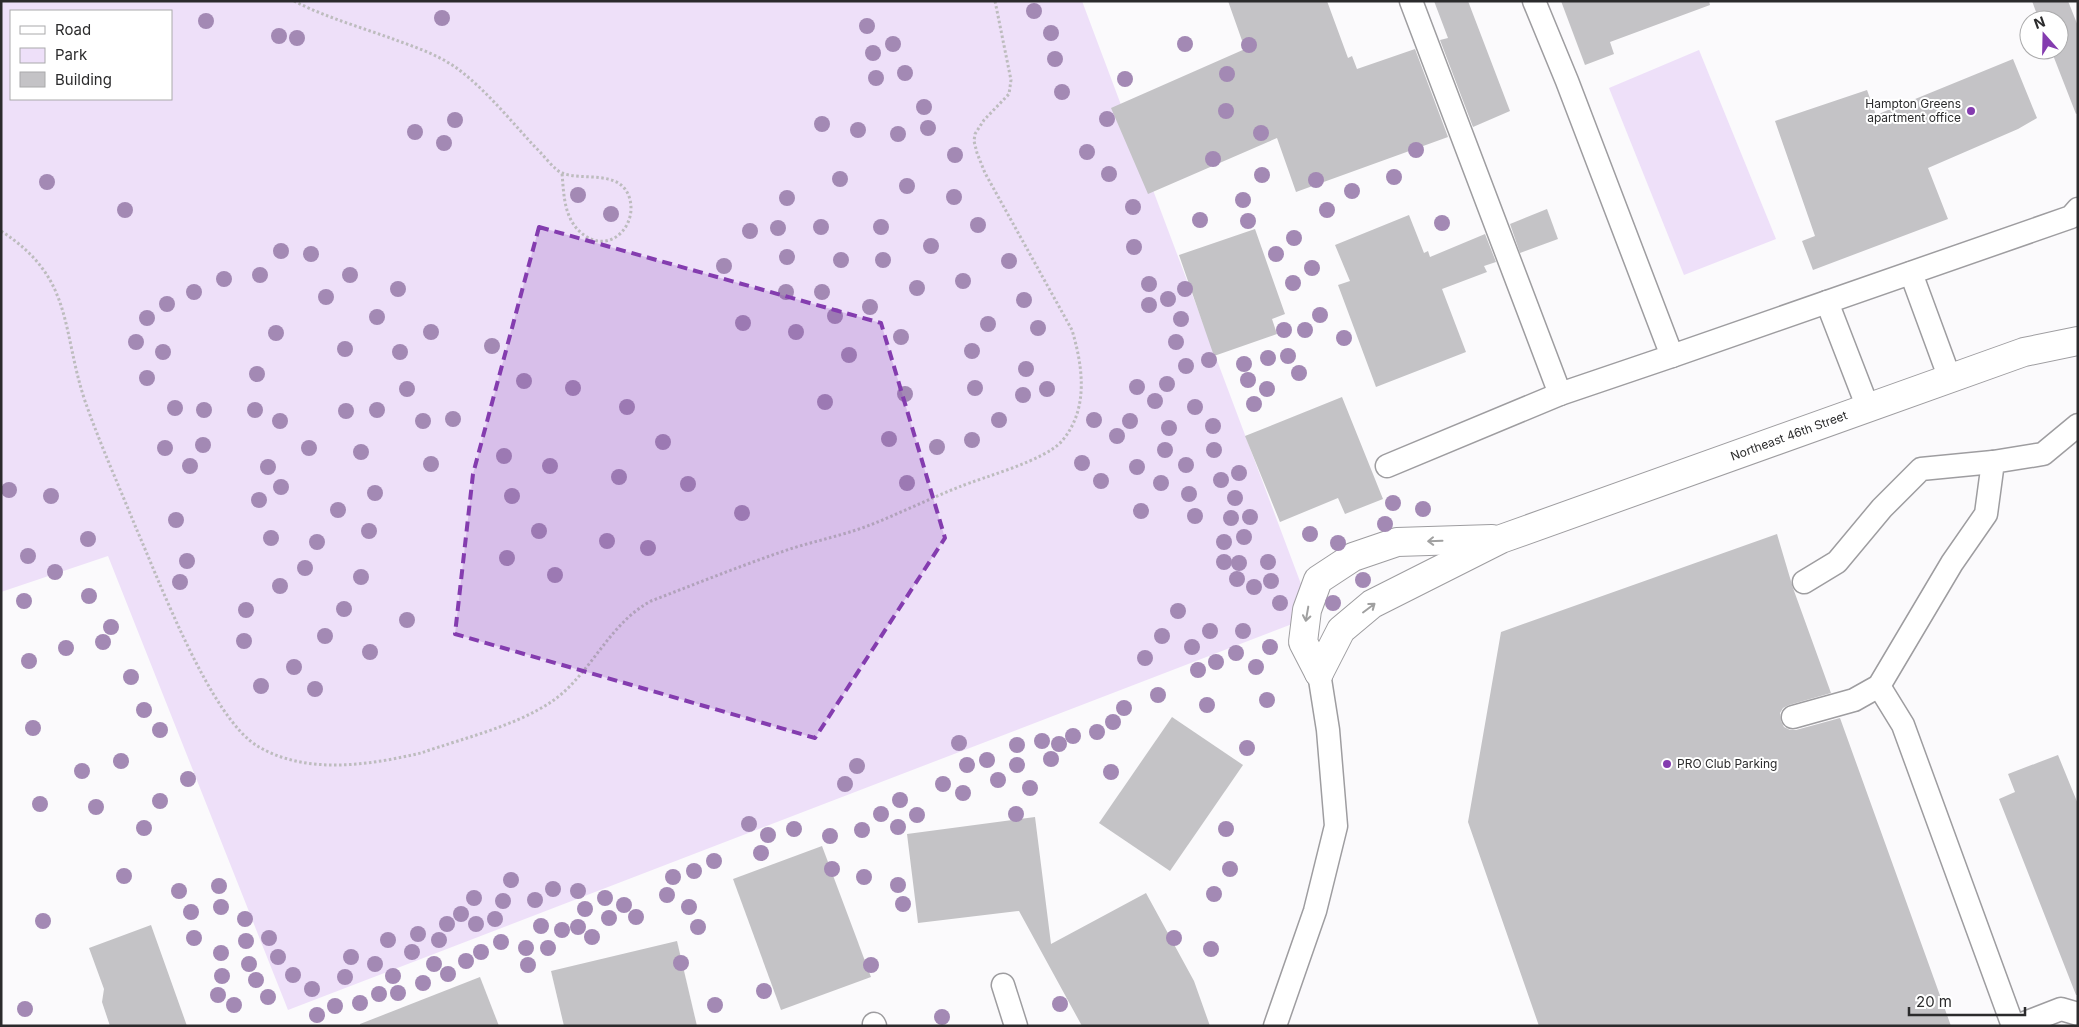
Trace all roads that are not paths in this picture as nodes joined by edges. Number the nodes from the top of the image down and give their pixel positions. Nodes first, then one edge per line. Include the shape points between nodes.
1 (1410, 1) edge
2 (1534, 1) edge
3 (2078, 209) edge
4 (1912, 273) junction
5 (1827, 302) junction
6 (2078, 341) edge
7 (1672, 356) junction
8 (1950, 379) junction
9 (1560, 394) junction
10 (1868, 408) junction
11 (2078, 425) edge
12 (1993, 462) junction
13 (1386, 466) dead end
14 (1502, 539) junction
15 (1804, 582) dead end
16 (1319, 673) junction
17 (1879, 686) junction
18 (1793, 717) dead end
19 (1003, 985) dead end
20 (2078, 1014) edge
21 (1016, 1026) edge
22 (1275, 1026) edge
23 (2015, 1026) edge

1 - 9 lane
2 - 7 lane
3 - 4 lane via 2070,217
4 - 5 lane
4 - 8 lane
5 - 7 lane
5 - 10 lane
6 - 8 street, Northeast 46th Street via 2036,349
7 - 9 lane
8 - 10 street, Northeast 46th Street
9 - 13 lane
10 - 14 street, Northeast 46th Street
11 - 12 lane via 2043,454
12 - 15 lane via 1921,469 1882,508 1837,562
12 - 17 lane via 1986,514
16 -> 14 street, Northeast 46th Street via 1341,630 1372,604
14 -> 16 street, Northeast 46th Street via 1397,542 1353,557 1318,580 1307,610 1303,642
16 - 22 lane via 1328,730 1336,826 1315,911
17 - 18 lane via 1854,700
17 - 23 lane via 1903,725
19 - 21 lane
20 - 23 lane via 2061,1009

